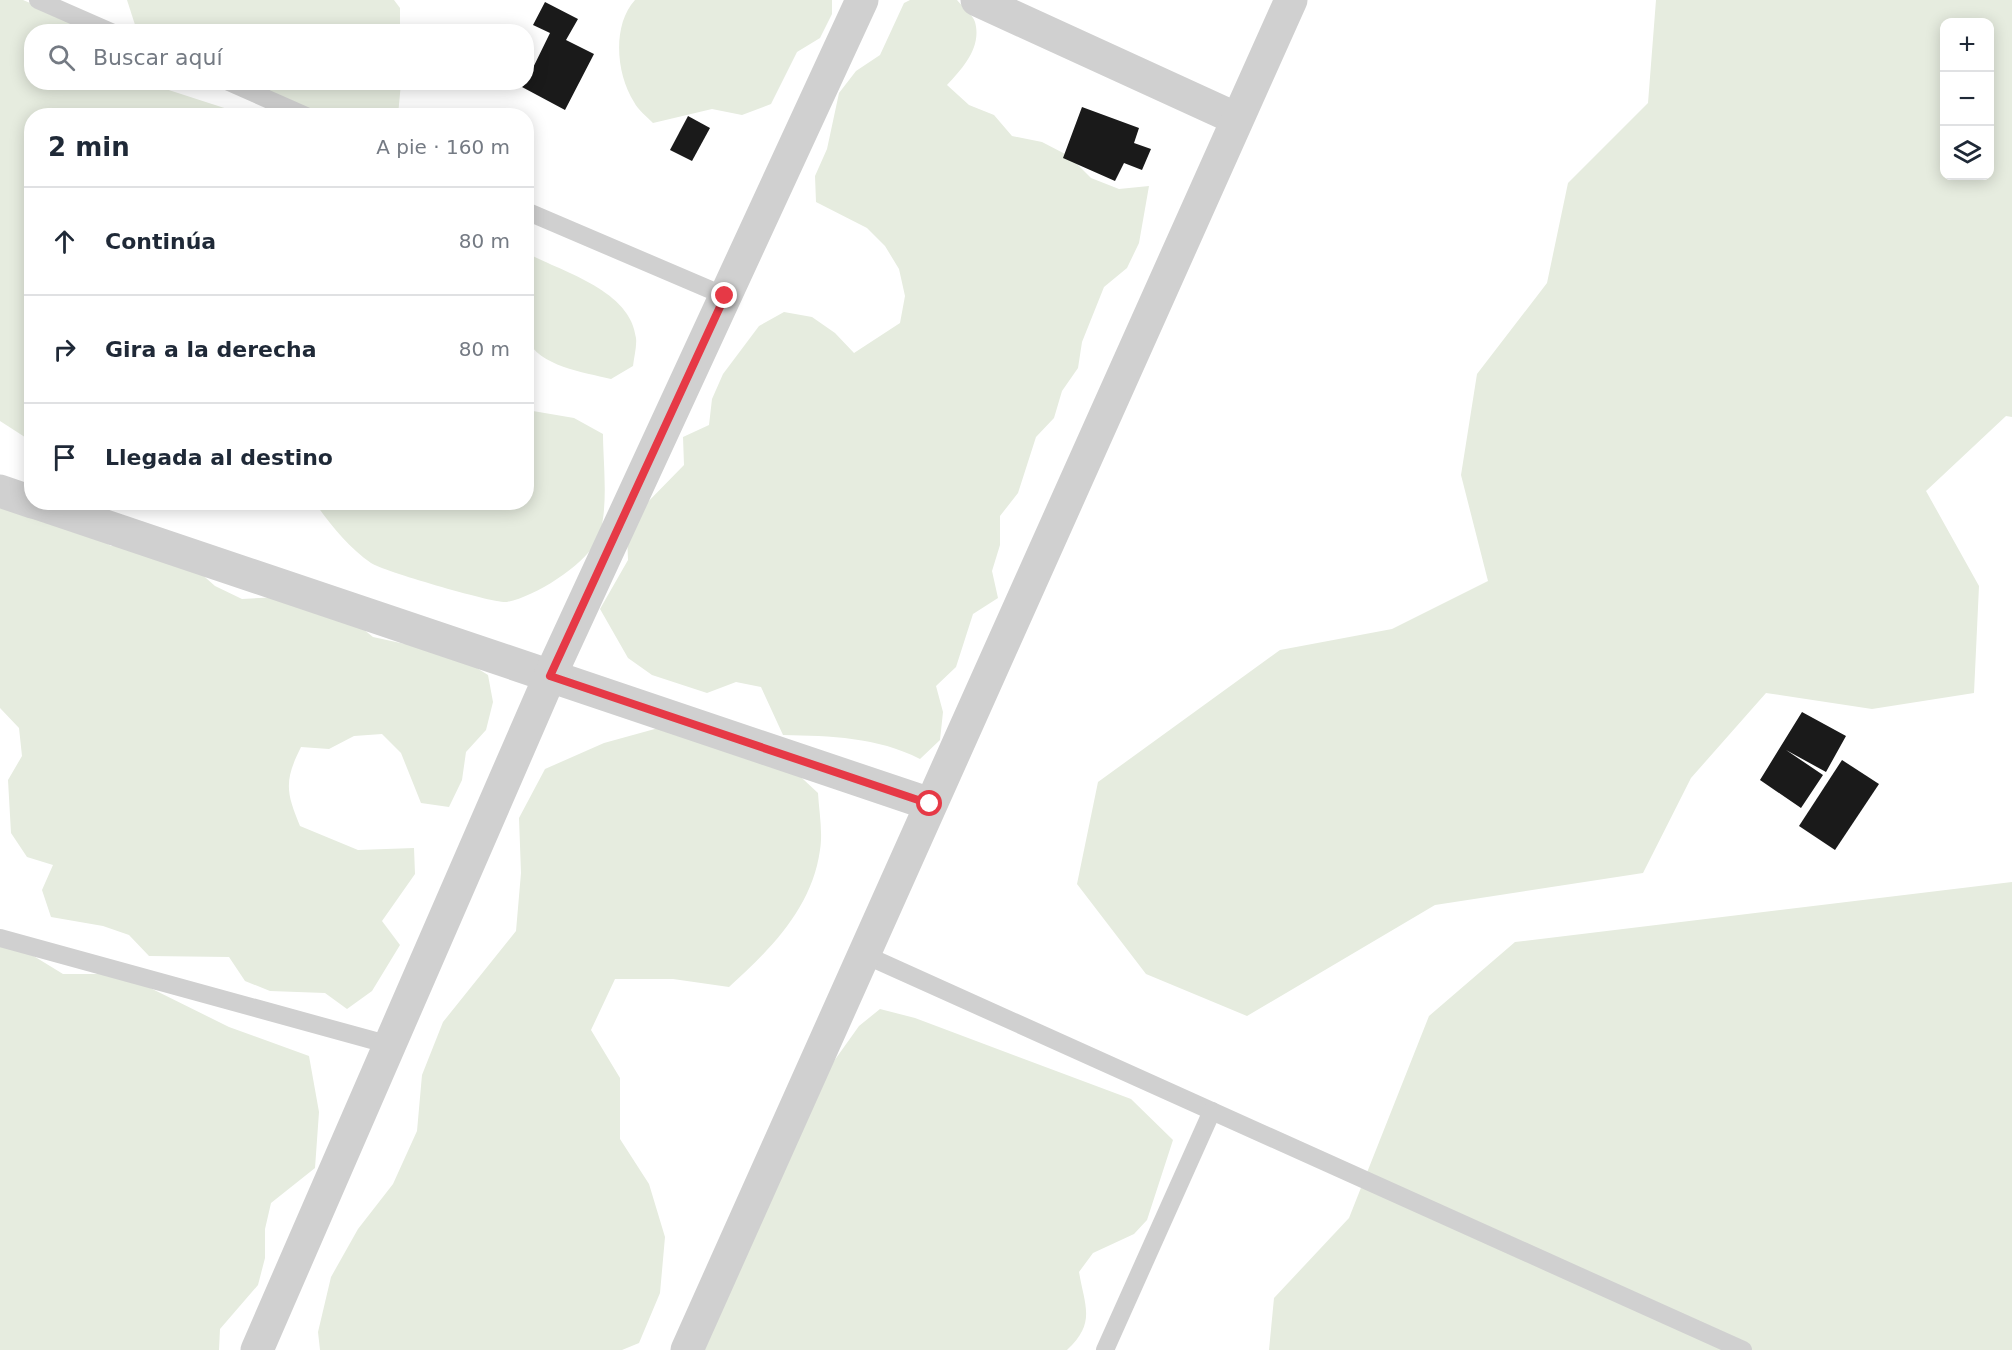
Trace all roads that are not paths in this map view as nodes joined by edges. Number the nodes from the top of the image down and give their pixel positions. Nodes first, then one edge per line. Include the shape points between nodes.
1 (38, 0) edge
2 (862, 0) edge
3 (977, 0) edge
4 (1291, 0) edge
5 (93, 24) edge
6 (247, 90) edge
7 (288, 108) edge
8 (1237, 118) junction
9 (534, 214) edge
10 (725, 296) junction
11 (0, 491) edge
12 (24, 499) edge
13 (57, 510) edge
14 (550, 676) junction
15 (930, 804) junction
16 (0, 938) edge
17 (863, 954) junction
18 (390, 1045) junction
19 (1212, 1111) junction
20 (257, 1350) edge
21 (687, 1350) edge
22 (1105, 1350) edge
23 (1743, 1350) edge

1 - 5 lane
2 - 10 street
3 - 8 street
4 - 8 street
6 - 7 lane
8 - 15 street
9 - 10 lane
10 - 14 street
11 - 12 street
13 - 14 street
14 - 15 street
14 - 18 street
15 - 17 street
16 - 18 lane
17 - 19 lane
17 - 21 street
18 - 20 street
19 - 22 lane
19 - 23 lane

